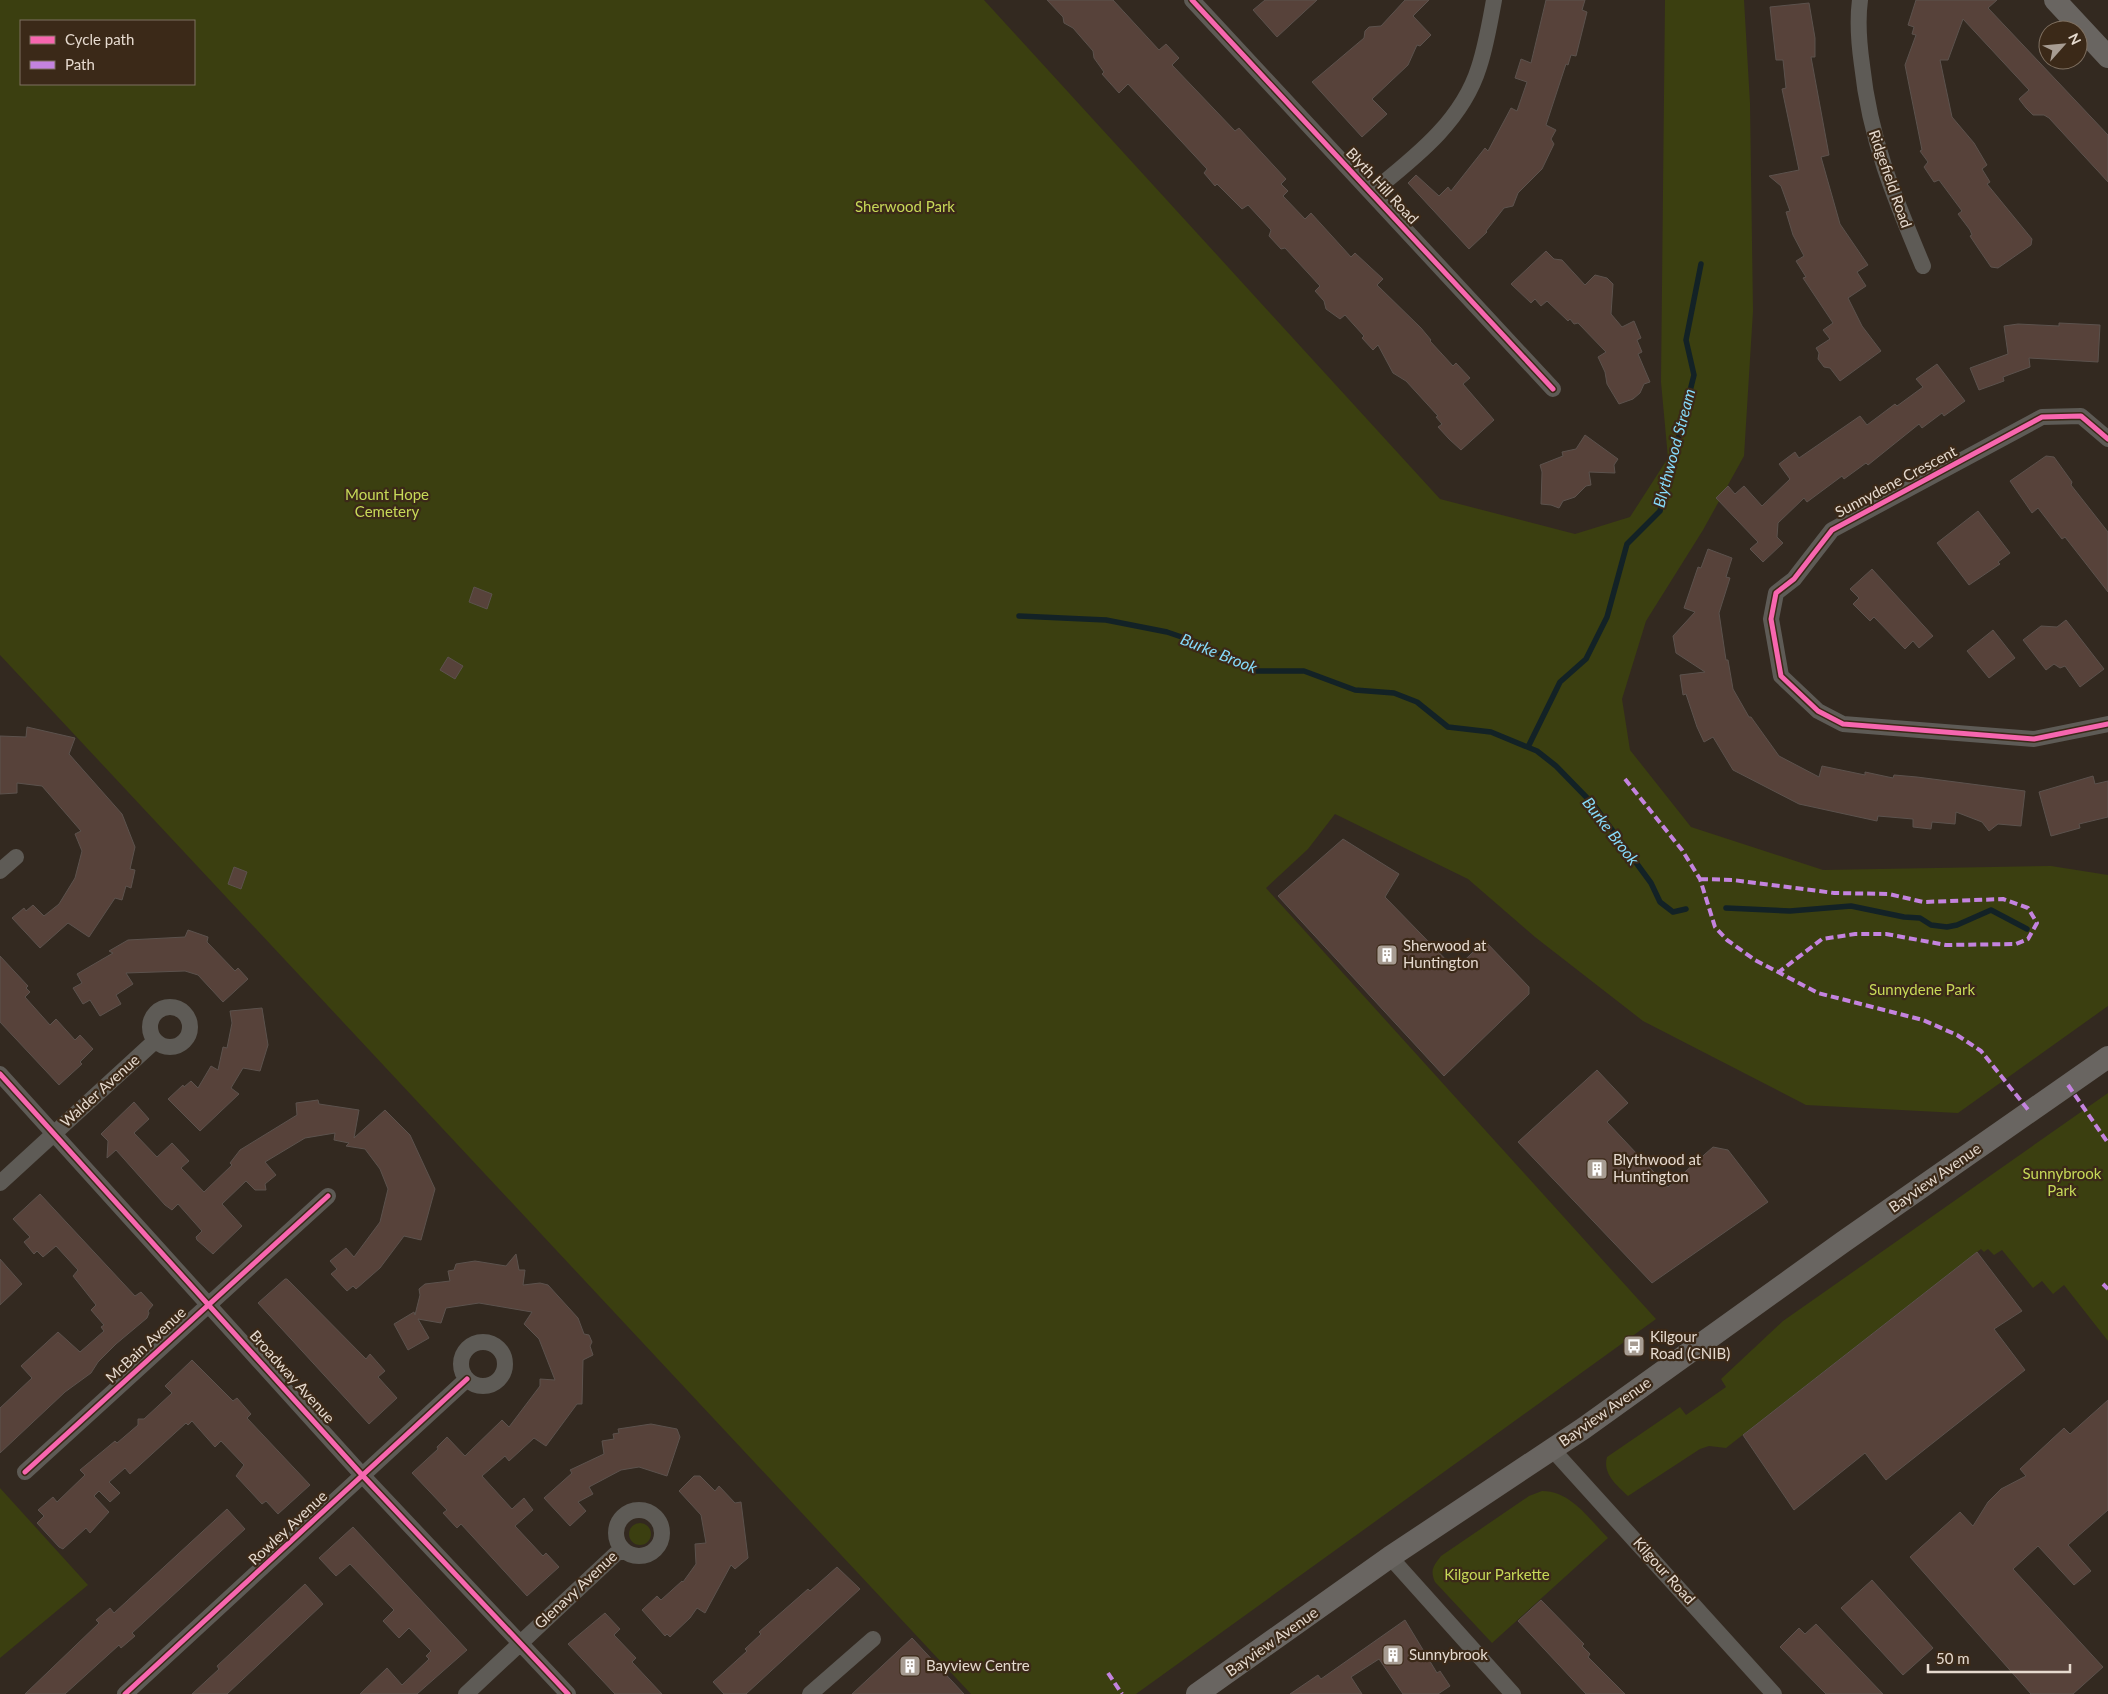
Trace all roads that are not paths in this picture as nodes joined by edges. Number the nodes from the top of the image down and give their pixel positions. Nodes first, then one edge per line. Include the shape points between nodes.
1 (1192, 0) edge
2 (1494, 0) edge
3 (1860, 0) edge
4 (2055, 0) edge
5 (2108, 57) edge
6 (1371, 193) junction
7 (1923, 266) dead end
8 (1553, 389) dead end
9 (2108, 439) edge
10 (2108, 724) edge
11 (16, 857) dead end
12 (0, 871) edge
13 (155, 1041) dead end
14 (2108, 1057) edge
15 (0, 1074) edge
16 (54, 1133) junction
17 (0, 1182) edge
18 (328, 1196) dead end
19 (209, 1304) junction
20 (467, 1379) dead end
21 (1552, 1449) junction
22 (25, 1472) dead end
23 (363, 1476) junction
24 (621, 1548) dead end
25 (1390, 1557) junction
26 (873, 1639) dead end
27 (520, 1643) junction
28 (125, 1694) edge
29 (466, 1694) edge
30 (568, 1694) edge
31 (810, 1694) edge
32 (1197, 1694) edge
33 (1513, 1694) edge
34 (1774, 1694) edge

1 - 6 street, Blyth Hill Road
2 - 6 street via 1479,69 1458,111 1448,126
3 - 7 street, Ridgefield Road via 1859,42 1874,137
4 - 5 main road
6 - 8 street, Blyth Hill Road
9 - 10 street, Sunnydene Crescent via 2081,416 2042,417 1832,530 1794,578 1776,594 1771,619 1781,676 1818,711 1843,724 2034,739
11 - 12 street
13 - 16 street, Walder Avenue
14 - 21 main road, Bayview Avenue
15 - 16 street, Broadway Avenue
16 - 17 street, Walder Avenue
16 - 19 street, Broadway Avenue
18 - 19 street, McBain Avenue
19 - 22 street, McBain Avenue
19 - 23 street, Broadway Avenue
20 - 23 street, Rowley Avenue
21 - 25 main road, Bayview Avenue
21 - 34 street, Kilgour Road
23 - 27 street, Broadway Avenue
23 - 28 street, Rowley Avenue
24 - 27 street, Glenavy Avenue
25 - 32 main road, Bayview Avenue
25 - 33 street
26 - 31 street
27 - 29 street, Glenavy Avenue
27 - 30 street, Broadway Avenue

